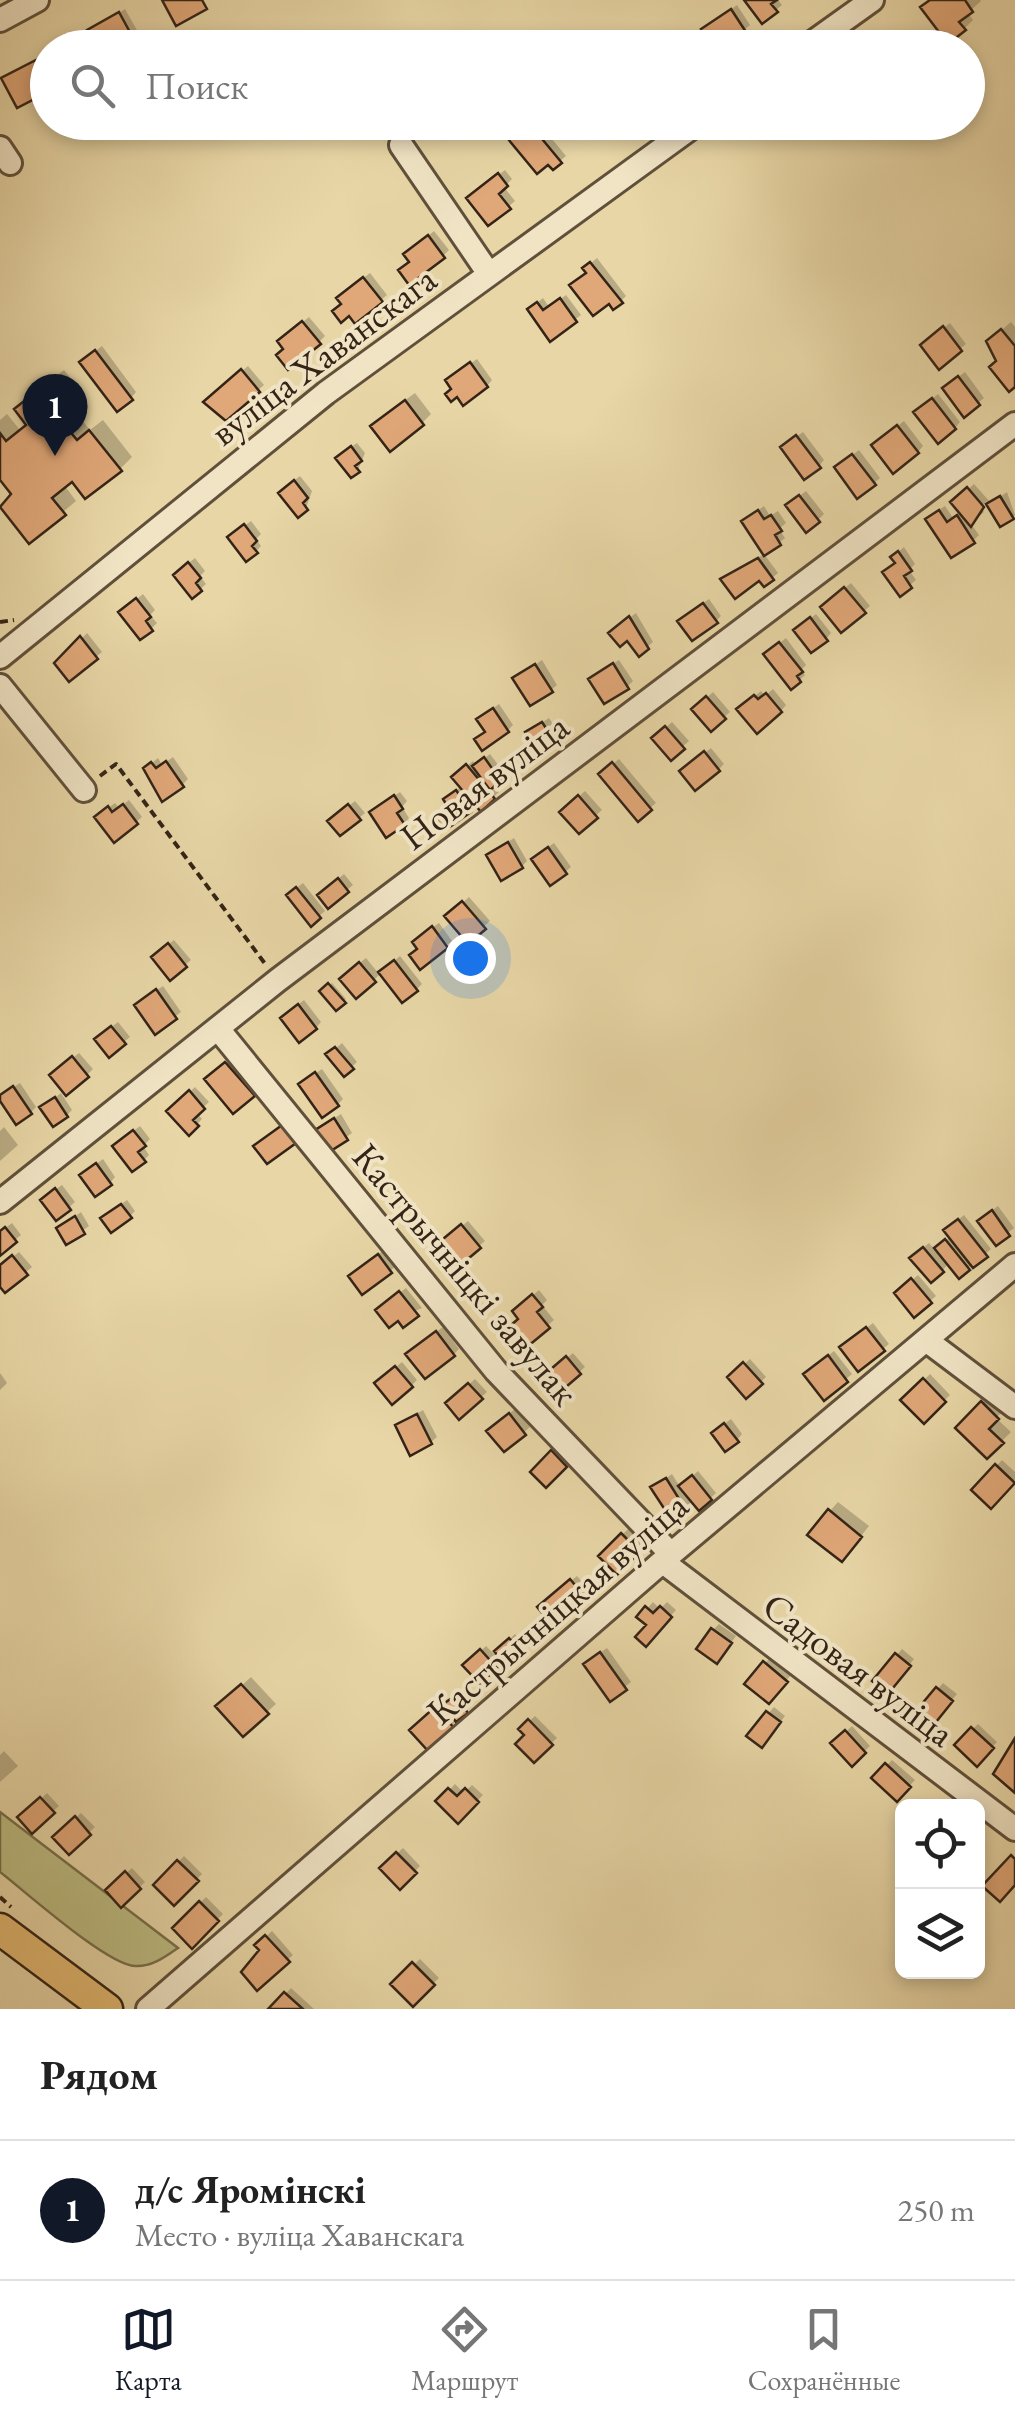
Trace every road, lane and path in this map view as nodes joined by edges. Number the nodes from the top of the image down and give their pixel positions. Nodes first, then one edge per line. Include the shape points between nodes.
1 (37, 0) edge
2 (857, 4) edge
3 (0, 20) edge
4 (826, 30) edge
5 (674, 140) edge
6 (401, 145) dead end
7 (489, 274) junction
8 (1015, 424) edge
9 (0, 656) edge
10 (0, 686) edge
11 (84, 790) joint
12 (278, 980) junction
13 (218, 1030) junction
14 (0, 1202) edge
15 (1015, 1264) edge
16 (926, 1340) junction
17 (1015, 1407) edge
18 (667, 1558) junction
19 (1015, 1829) edge
20 (0, 1929) edge
21 (107, 2009) edge
22 (148, 2009) edge

1 - 3 street
2 - 4 street
5 - 7 street, вуліца Хаванскага
6 - 7 street
7 - 9 street, вуліца Хаванскага via 326,393
8 - 12 street, Новая вуліца
10 - 11 street
11 - 12 path via 116,764
12 - 13 street, Новая вуліца
13 - 14 street, Новая вуліца
13 - 18 street, Кастрычніцкі завулак via 496,1371
15 - 16 street, Кастрычніцкая вуліца
16 - 17 street
16 - 18 street, Кастрычніцкая вуліца
18 - 19 street, Садовая вуліца
18 - 22 street, Кастрычніцкая вуліца
20 - 21 main road

